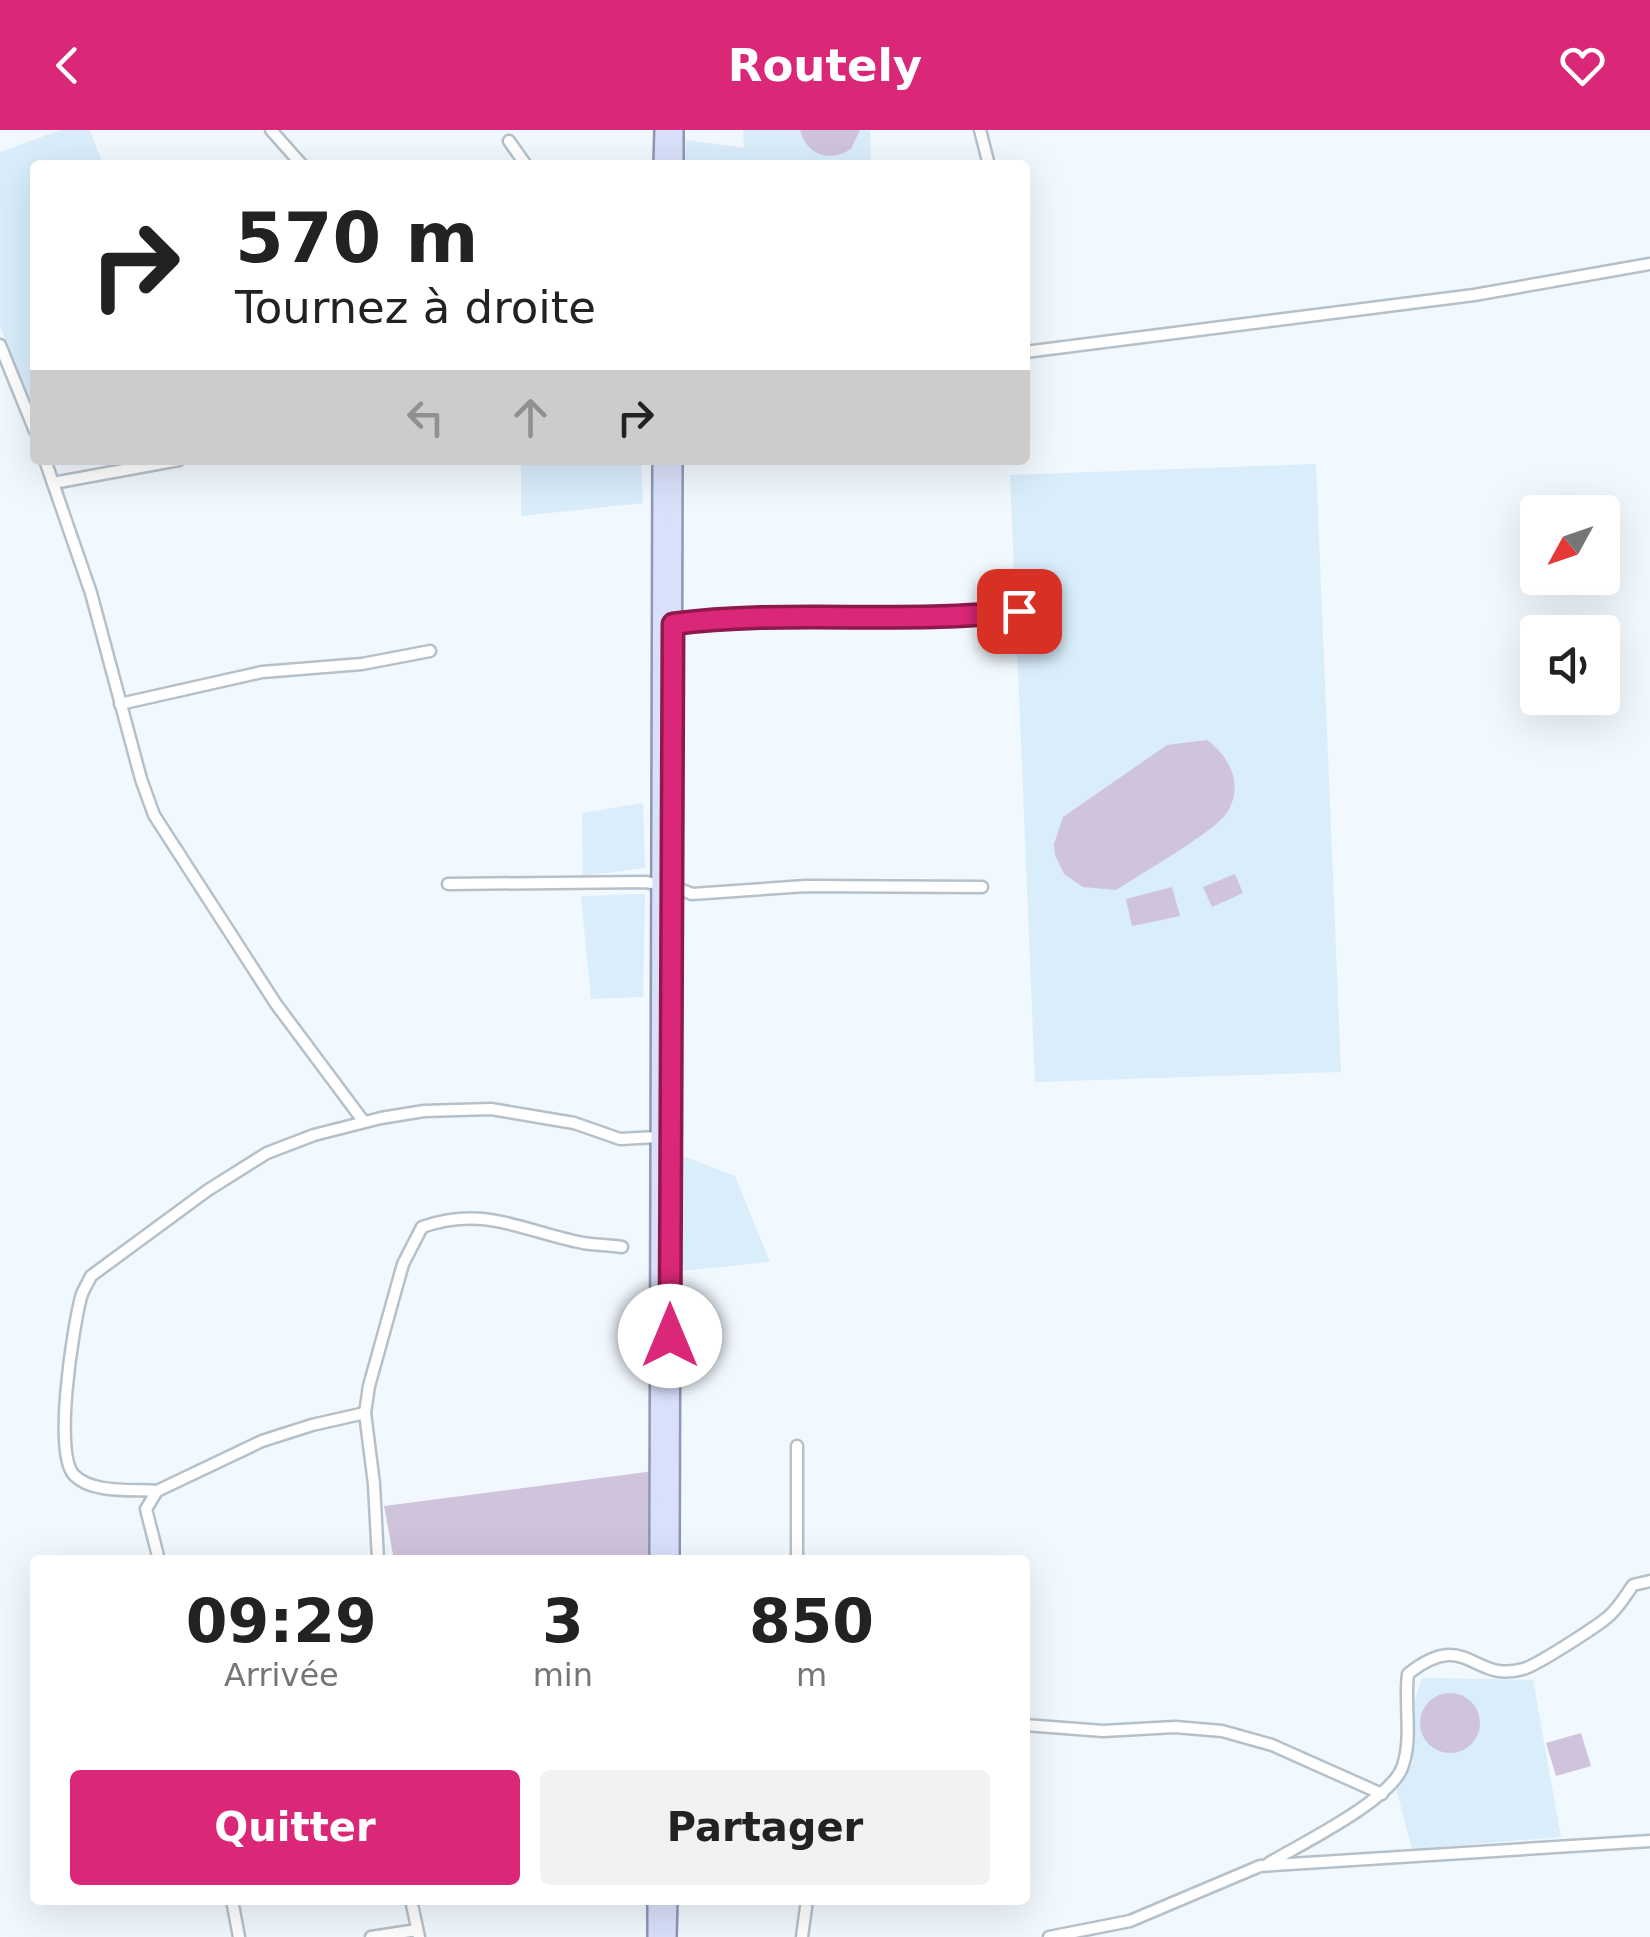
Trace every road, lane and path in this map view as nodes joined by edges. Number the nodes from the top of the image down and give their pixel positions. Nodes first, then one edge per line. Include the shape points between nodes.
1 (271, 130) edge
2 (663, 130) edge
3 (675, 130) edge
4 (980, 130) edge
5 (509, 140) dead end
6 (298, 160) edge
7 (523, 160) edge
8 (662, 160) edge
9 (675, 160) edge
10 (989, 160) edge
11 (1650, 264) edge
12 (0, 344) edge
13 (1030, 351) edge
14 (30, 419) edge
15 (47, 465) edge
16 (153, 465) edge
17 (661, 465) edge
18 (674, 465) edge
19 (53, 484) junction
20 (1034, 609) dead end
21 (673, 624) junction
22 (430, 651) dead end
23 (120, 704) junction
24 (448, 884) dead end
25 (665, 885) junction
26 (982, 886) dead end
27 (664, 1110) junction
28 (364, 1122) junction
29 (658, 1136) junction
30 (622, 1247) dead end
31 (365, 1413) junction
32 (797, 1446) dead end
33 (158, 1491) junction
34 (158, 1555) edge
35 (378, 1555) edge
36 (658, 1555) edge
37 (671, 1555) edge
38 (797, 1555) edge
39 (1650, 1581) edge
40 (1030, 1725) edge
41 (1382, 1794) junction
42 (1650, 1841) edge
43 (1265, 1866) junction
44 (233, 1905) edge
45 (412, 1905) edge
46 (656, 1905) edge
47 (669, 1905) edge
48 (805, 1905) edge
49 (418, 1934) edge
50 (801, 1934) edge
51 (239, 1937) edge
52 (372, 1937) edge
53 (656, 1937) edge
54 (668, 1937) edge
55 (788, 1937) edge
56 (1050, 1937) edge

1 - 6 street
2 - 8 main road
3 - 9 main road
4 - 10 street
5 - 7 street
11 - 13 street via 1474,295
12 - 14 street
15 - 19 street
16 - 19 street
17 - 25 main road
18 - 21 main road
19 - 23 street via 92,593
20 - 21 street via 967,617
21 - 25 main road
22 - 23 street via 262,672
23 - 28 street via 161,827 276,1004
24 - 25 street
25 - 26 street via 692,894
25 - 27 main road
27 - 29 main road
27 - 37 main road
28 - 29 street via 491,1108 620,1139
28 - 33 street via 267,1152 114,1258 81,1294 66,1396 66,1459 77,1478 99,1487
29 - 36 main road
30 - 31 street via 489,1219 450,1218 422,1227 403,1264
31 - 33 street via 262,1441
31 - 35 street
32 - 38 street
33 - 34 street via 146,1509
39 - 41 street via 1633,1584 1608,1617 1523,1669 1493,1669 1450,1653 1428,1658 1408,1674 1408,1738 1401,1770
40 - 41 street via 1222,1731 1272,1745
41 - 43 street
42 - 43 street
43 - 56 street via 1130,1920
44 - 51 street
45 - 49 street
46 - 53 main road
47 - 54 main road
48 - 50 street
49 - 52 street
50 - 55 street

